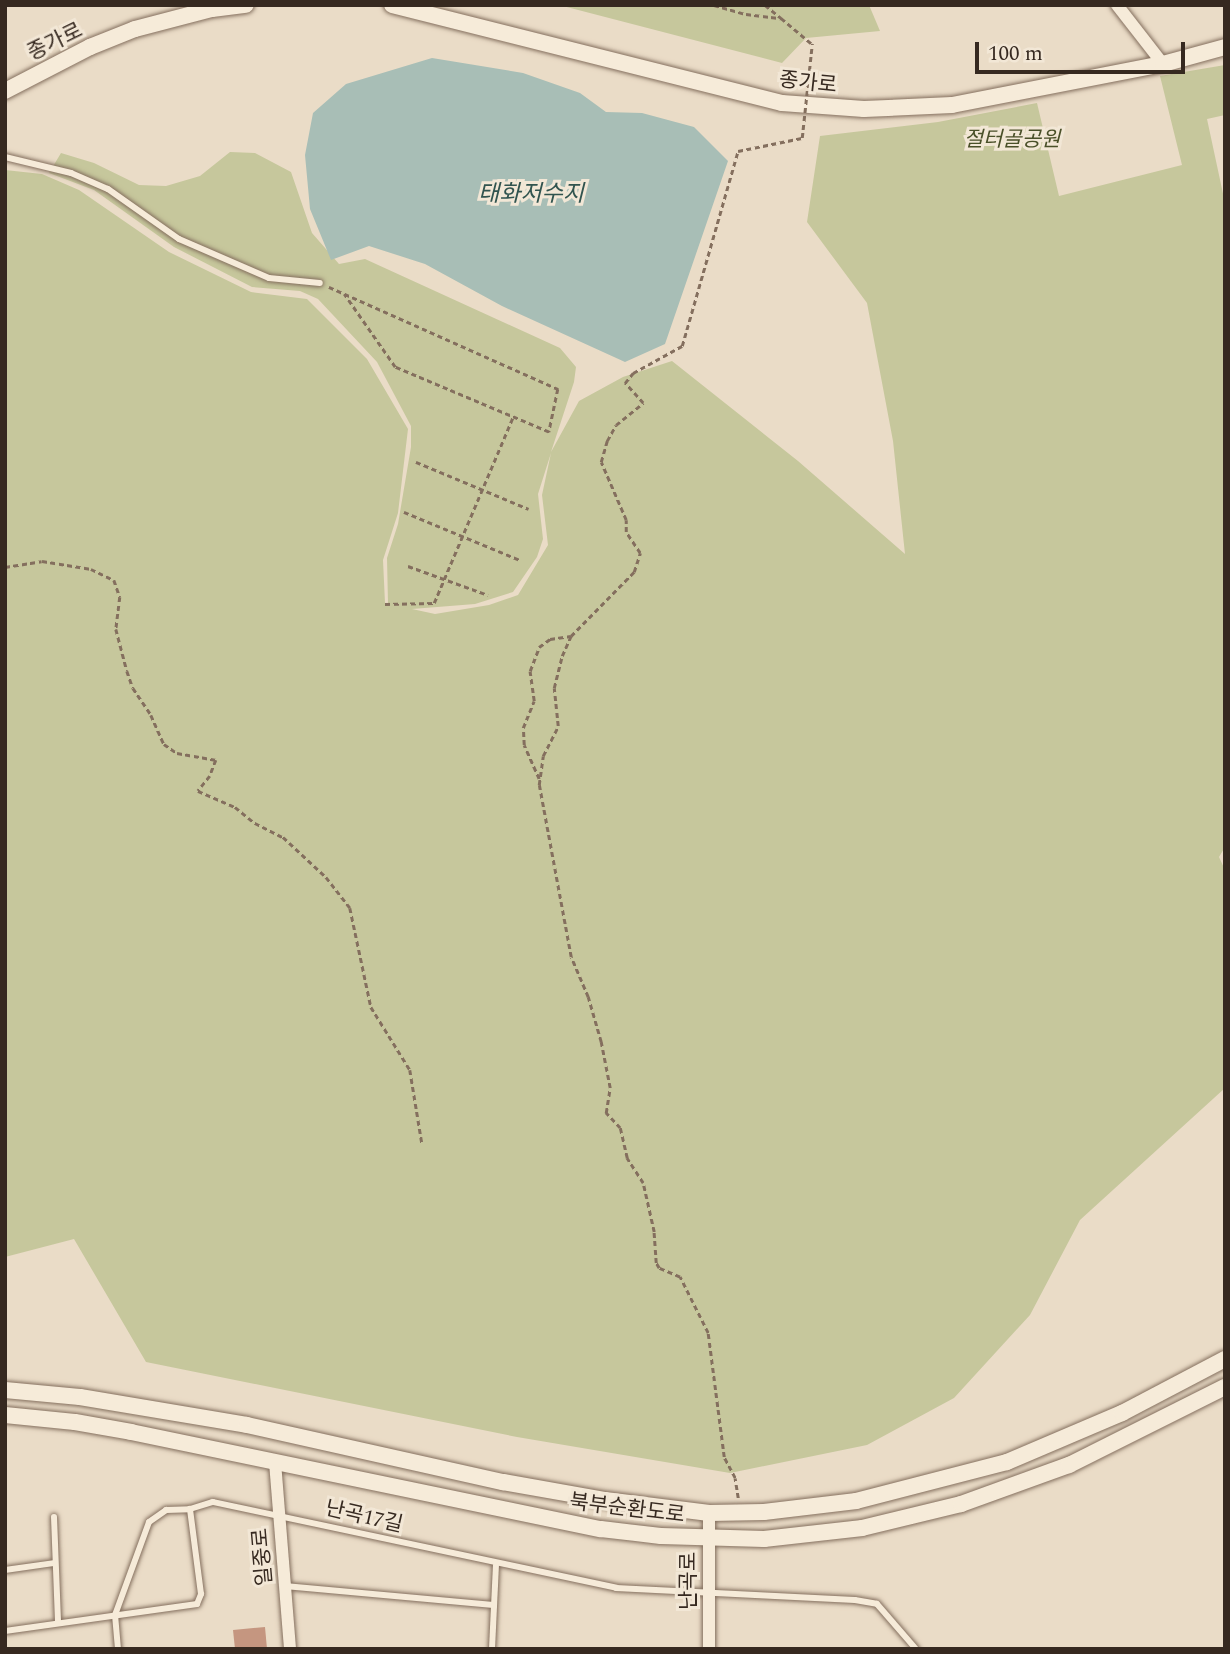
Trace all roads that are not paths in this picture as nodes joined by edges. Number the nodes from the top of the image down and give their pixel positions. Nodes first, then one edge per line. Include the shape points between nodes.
1 (246, 5) edge
2 (393, 5) edge
3 (1117, 5) edge
4 (1225, 47) edge
5 (1163, 64) junction
6 (5, 91) edge
7 (5, 158) edge
8 (320, 283) road end
9 (1225, 1359) edge
10 (1225, 1387) edge
11 (5, 1390) edge
12 (5, 1415) edge
13 (275, 1462) junction
14 (190, 1509) junction
15 (709, 1513) junction
16 (279, 1515) junction
17 (54, 1517) dead end
18 (708, 1539) junction
19 (54, 1563) junction
20 (496, 1565) junction
21 (5, 1570) edge
22 (285, 1586) junction
23 (708, 1595) junction
24 (493, 1605) junction
25 (115, 1615) junction
26 (58, 1623) junction
27 (5, 1631) edge
28 (118, 1649) edge
29 (290, 1649) edge
30 (492, 1649) edge
31 (709, 1649) edge
32 (916, 1649) edge

1 - 6 main road, 종가로 via 135,29
2 - 5 main road, 종가로 via 796,104 863,109 952,106
3 - 5 street
4 - 5 main road, 종가로
7 - 8 lane via 71,173 108,189 179,239 269,278
9 - 15 main road, 북부순환도로 via 1058,1443 981,1470 843,1503
10 - 18 main road, 북부순환도로 via 1069,1465 961,1504 819,1535
11 - 15 main road, 북부순환도로 via 80,1397 247,1424 566,1494
12 - 13 main road, 북부순환도로 via 75,1422
13 - 16 street, 일중로
13 - 18 main road, 북부순환도로 via 560,1522
14 - 16 lane, 난곡17길 via 213,1502
14 - 25 lane, 난곡17길 via 166,1510 149,1522
14 - 25 lane via 201,1594 197,1604
15 - 18 street, 난곡로
16 - 20 lane, 난곡17길
16 - 22 street, 일중로
17 - 19 lane
18 - 23 street, 난곡로
19 - 21 lane
19 - 26 lane
20 - 23 lane, 난곡17길 via 616,1588
20 - 24 lane
22 - 24 lane
22 - 29 street, 일중로
23 - 31 street, 난곡로
23 - 32 lane, 난곡17길 via 877,1604
24 - 30 lane
25 - 26 lane
25 - 28 lane, 난곡17길
26 - 27 lane

